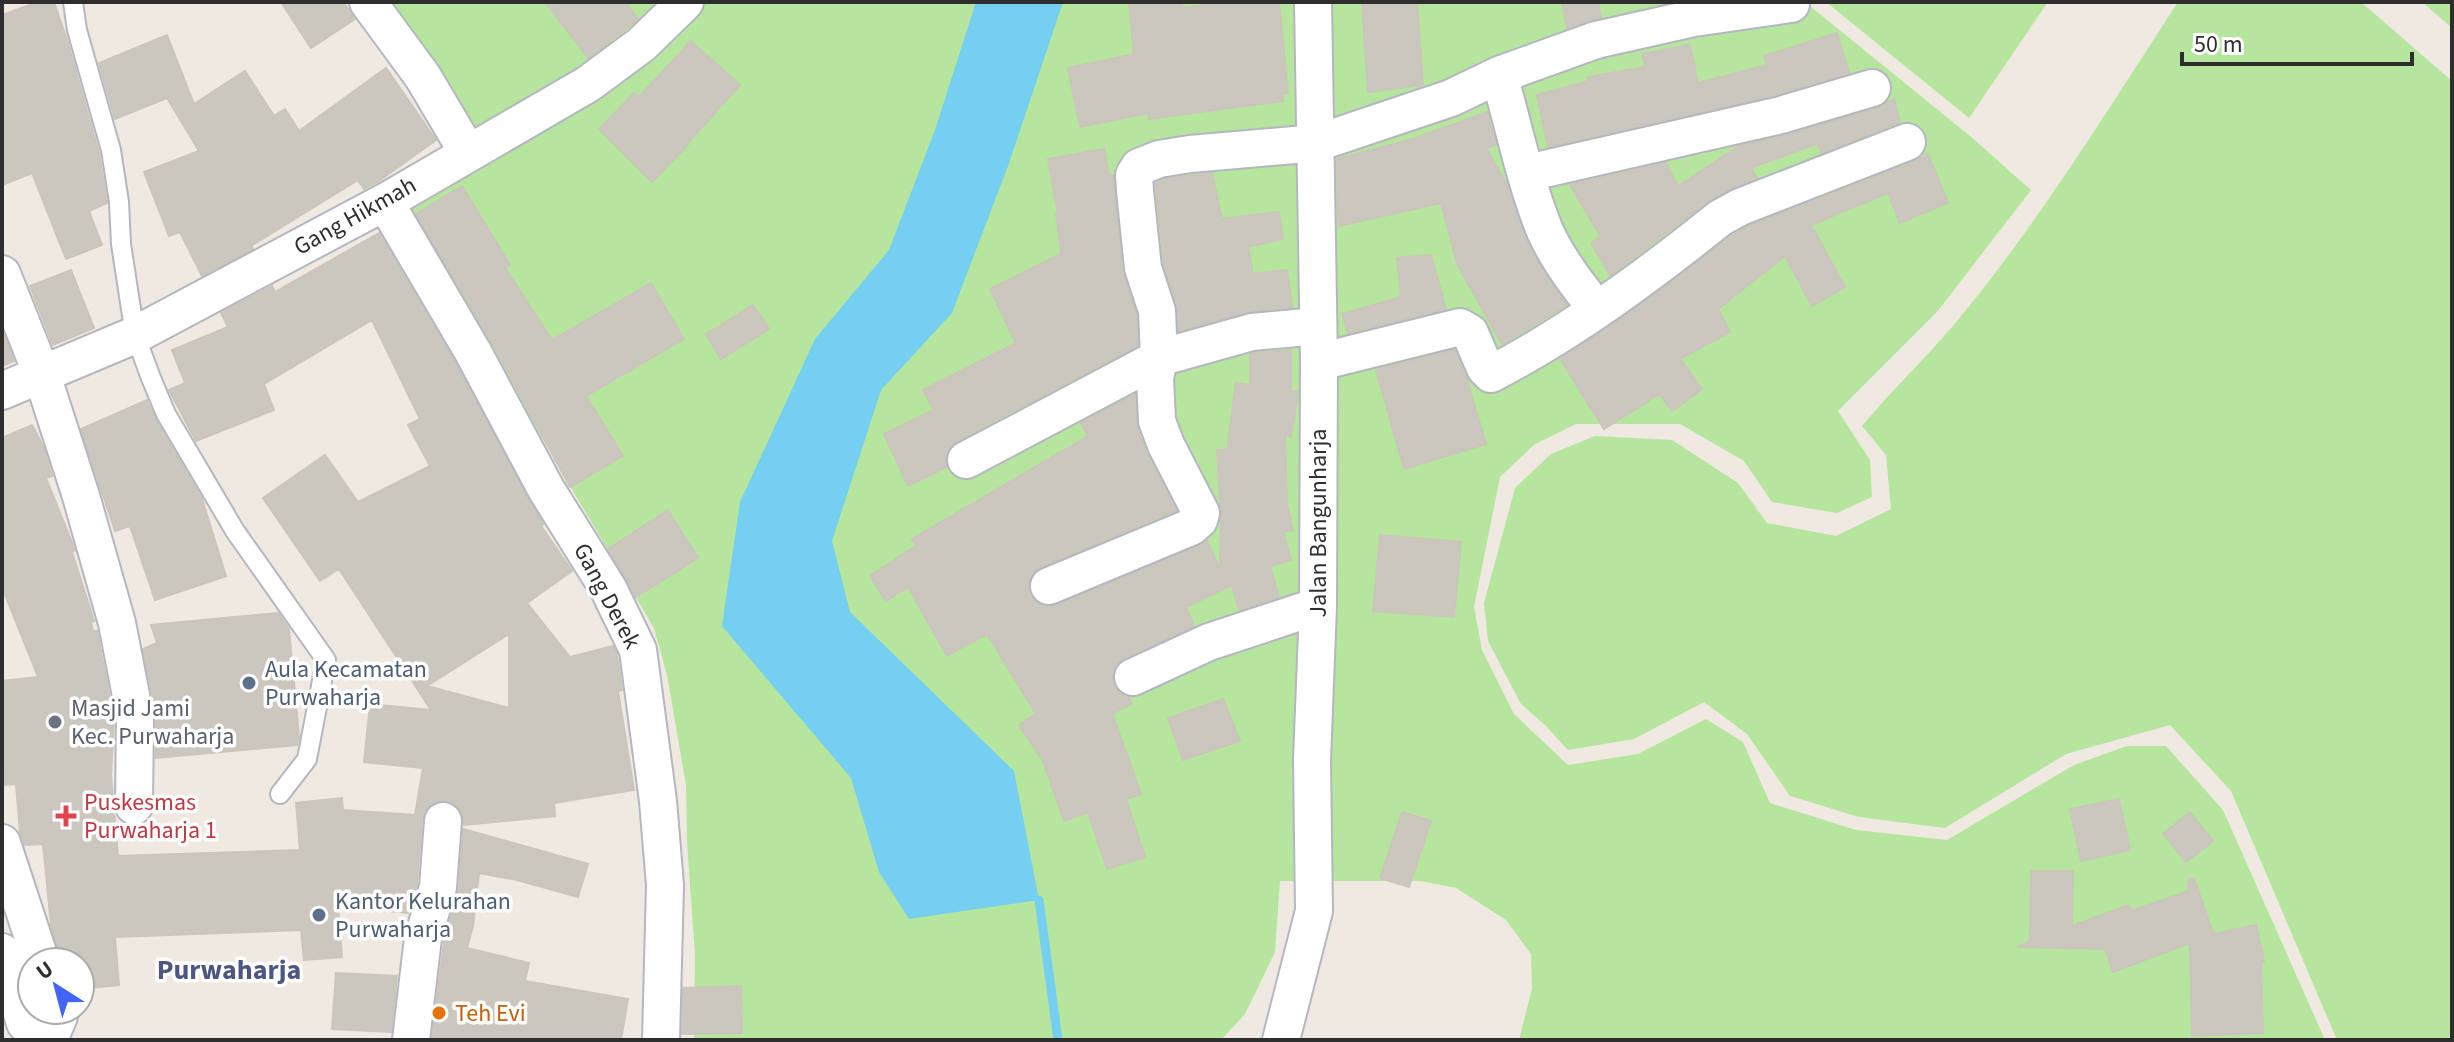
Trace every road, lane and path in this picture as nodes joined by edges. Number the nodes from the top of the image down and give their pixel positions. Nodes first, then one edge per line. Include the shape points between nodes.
1 (73, 2) edge
2 (368, 2) edge
3 (685, 2) edge
4 (1313, 2) edge
5 (1791, 4) edge
6 (1499, 75) junction
7 (1872, 88) dead end
8 (1907, 142) dead end
9 (1317, 143) junction
10 (468, 153) junction
11 (1527, 173) junction
12 (385, 202) junction
13 (2, 274) edge
14 (1597, 309) junction
15 (1318, 326) junction
16 (135, 335) junction
17 (1159, 358) junction
18 (1319, 362) junction
19 (42, 375) junction
20 (2, 391) edge
21 (966, 460) dead end
22 (1049, 586) dead end
23 (1318, 606) junction
24 (1133, 677) dead end
25 (280, 794) dead end
26 (134, 806) dead end
27 (443, 821) dead end
28 (2, 843) edge
29 (36, 946) edge
30 (2, 952) edge
31 (46, 1040) edge
32 (411, 1040) edge
33 (661, 1040) edge
34 (1281, 1040) edge

1 - 16 lane via 111,150
2 - 10 street via 423,77
3 - 10 street, Gang Hikmah via 642,44 588,84
4 - 9 street, Jalan Bangunharja
5 - 6 street via 1596,40
6 - 9 street via 1451,98
6 - 11 street
7 - 11 street via 1781,115
8 - 14 street via 1740,207
9 - 15 street, Jalan Bangunharja
9 - 17 street via 1159,159 1136,170 1143,268 1157,311
10 - 12 street, Gang Hikmah
11 - 14 street via 1558,257
12 - 16 street, Gang Hikmah
12 - 33 street, Gang Derek via 546,489 609,590 638,650 665,885
13 - 19 street
14 - 18 street via 1491,374 1470,333 1460,327
15 - 17 street via 1252,332
15 - 18 street, Jalan Bangunharja
16 - 19 street, Gang Hikmah
16 - 25 lane via 166,414 203,479 326,660 307,759
17 - 21 street
17 - 22 street via 1157,421 1197,503 1199,520 1159,542
18 - 23 street, Jalan Bangunharja
19 - 20 street, Gang Hikmah
19 - 26 street via 117,623 135,716
23 - 24 street via 1209,642
23 - 34 street, Jalan Bangunharja via 1314,911
27 - 32 street via 438,887 423,938
28 - 29 street
30 - 31 street via 25,1023

